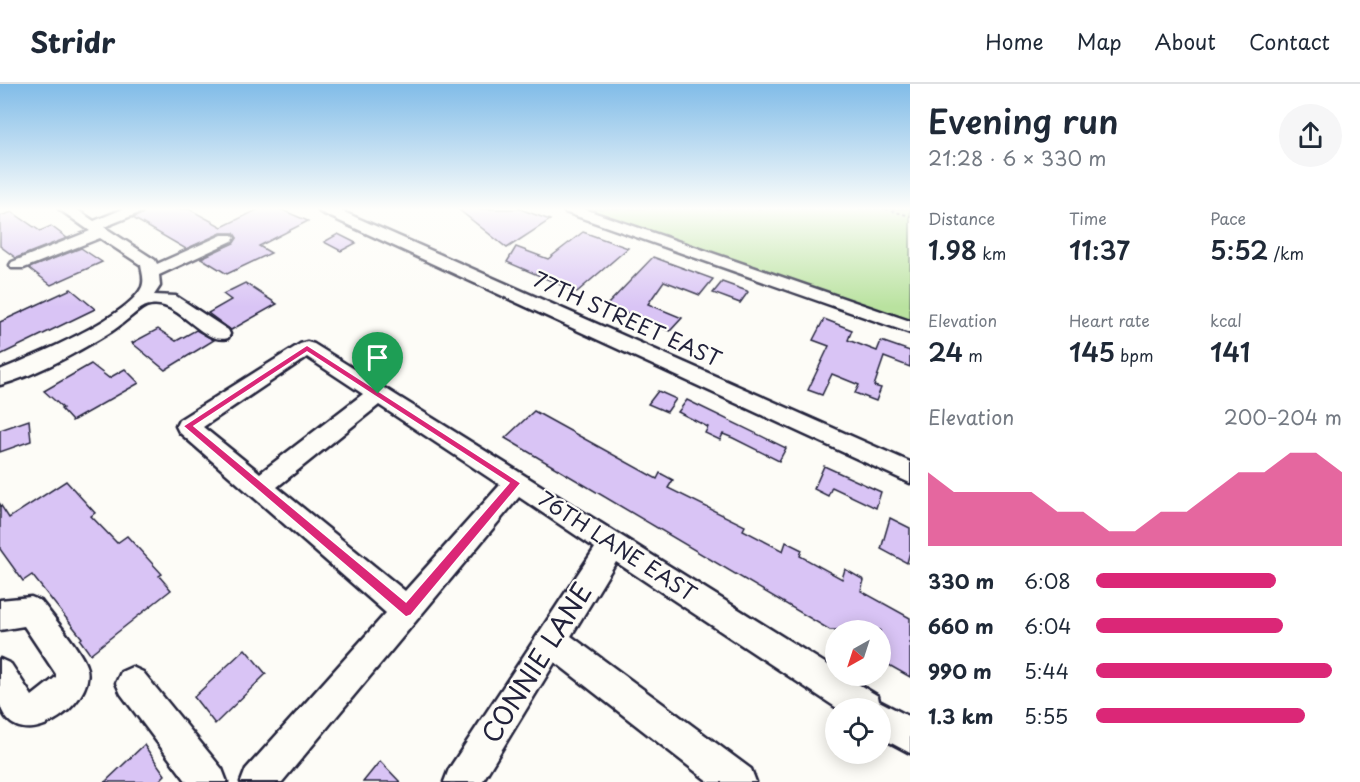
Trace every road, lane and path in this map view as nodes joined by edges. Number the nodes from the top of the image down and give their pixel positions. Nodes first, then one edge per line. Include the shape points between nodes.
1 (70, 242) edge
2 (116, 242) edge
3 (219, 242) edge
4 (397, 242) edge
5 (664, 242) edge
6 (18, 266) dead end
7 (150, 273) junction
8 (143, 301) junction
9 (910, 327) edge
10 (221, 334) dead end
11 (0, 378) edge
12 (378, 394) junction
13 (910, 473) edge
14 (516, 483) junction
15 (260, 487) junction
16 (612, 544) junction
17 (406, 611) junction
18 (0, 615) edge
19 (552, 641) junction
20 (0, 675) edge
21 (132, 683) dead end
22 (851, 698) edge
23 (891, 724) edge
24 (910, 736) edge
25 (209, 782) edge
26 (259, 782) edge
27 (462, 782) edge
28 (738, 782) edge

1 - 6 street
2 - 7 street via 149,263
3 - 7 street
4 - 13 street, 77TH STREET EAST
5 - 9 street
7 - 8 street via 152,286
8 - 10 street via 170,300
8 - 11 street via 119,319 38,363
12 - 14 street, 76TH LANE EAST
12 - 15 street
12 - 15 street, 76TH LANE EAST via 307,348 187,426
14 - 16 street, 76TH LANE EAST
14 - 17 street
15 - 17 street
16 - 19 street, CONNIE LANE
16 - 22 street, 76TH LANE EAST
17 - 26 street
18 - 20 street via 31,611 72,670 71,685 38,712 23,712
19 - 27 street, CONNIE LANE
19 - 28 street
21 - 25 street
23 - 24 street

